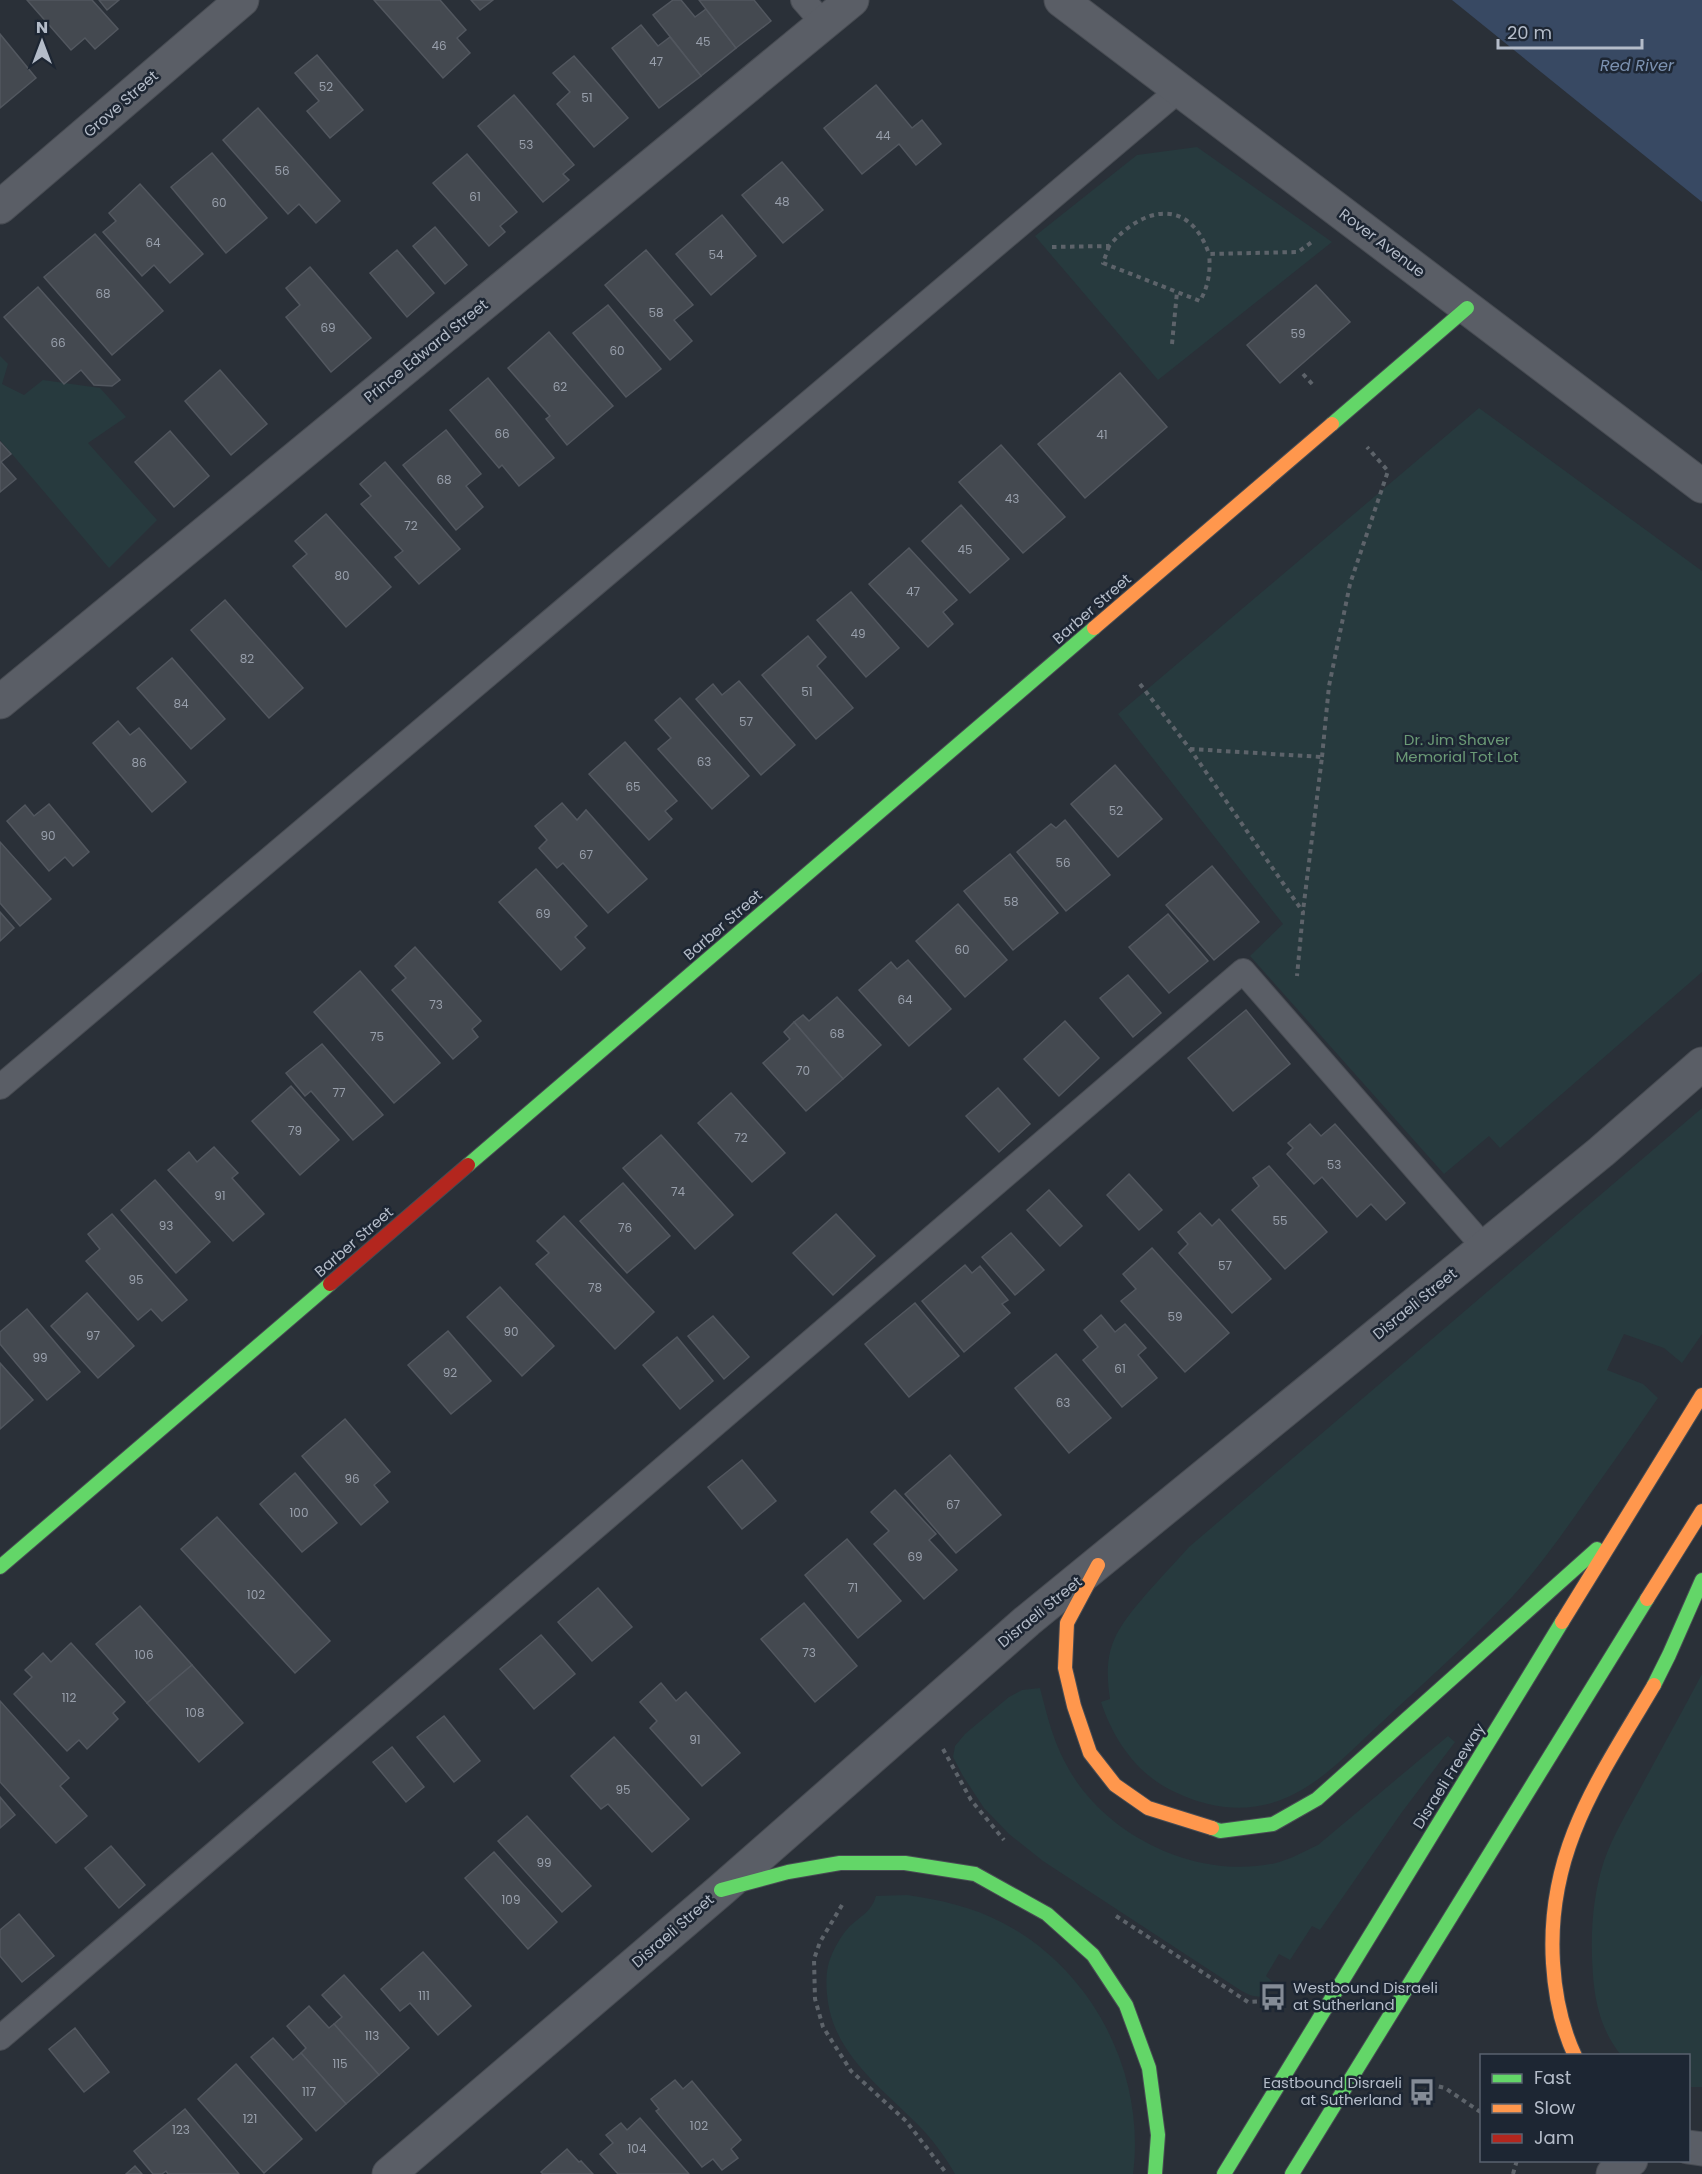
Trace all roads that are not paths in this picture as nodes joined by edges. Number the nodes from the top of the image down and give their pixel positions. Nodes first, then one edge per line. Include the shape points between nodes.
1 (242, 0) edge
2 (852, 0) edge
3 (1061, 0) edge
4 (814, 12) edge
5 (1180, 89) junction
6 (0, 207) edge
7 (1467, 308) junction
8 (1702, 486) edge
9 (0, 702) edge
10 (1702, 1064) edge
11 (0, 1087) edge
12 (1484, 1247) junction
13 (1702, 1395) edge
14 (1702, 1511) edge
15 (1623, 1526) junction
16 (1098, 1565) junction
17 (0, 1567) edge
18 (1702, 1580) edge
19 (721, 1890) junction
20 (0, 2038) edge
21 (1574, 2054) edge
22 (1628, 2162) edge
23 (389, 2174) edge
24 (1155, 2174) edge
25 (1224, 2174) edge
26 (1292, 2174) edge
27 (1613, 2174) edge

1 - 6 street, Grove Street
2 - 4 street, Prince Edward Street
3 - 5 street, Rover Avenue
4 - 9 street, Prince Edward Street
5 - 7 street, Rover Avenue
5 - 11 lane
7 - 8 street, Rover Avenue
7 - 17 main road, Barber Street
10 - 12 street, Disraeli Street
12 - 16 street, Disraeli Street
12 - 20 lane via 1243,971
13 - 15 main road, Disraeli Freeway
14 - 26 main road
15 - 16 main road via 1317,1799 1273,1824 1220,1831 1148,1808 1115,1785 1090,1753 1074,1706 1065,1657 1067,1623
15 - 25 main road, Disraeli Freeway
16 - 19 street, Disraeli Street via 1027,1621
18 - 21 main road via 1659,1676 1584,1806 1562,1862 1552,1922 1552,1953 1559,2013
19 - 23 street, Disraeli Street
19 - 24 main road via 840,1863 905,1863 975,1874 1047,1914 1093,1955 1126,2005 1149,2068 1158,2134
22 - 27 street

